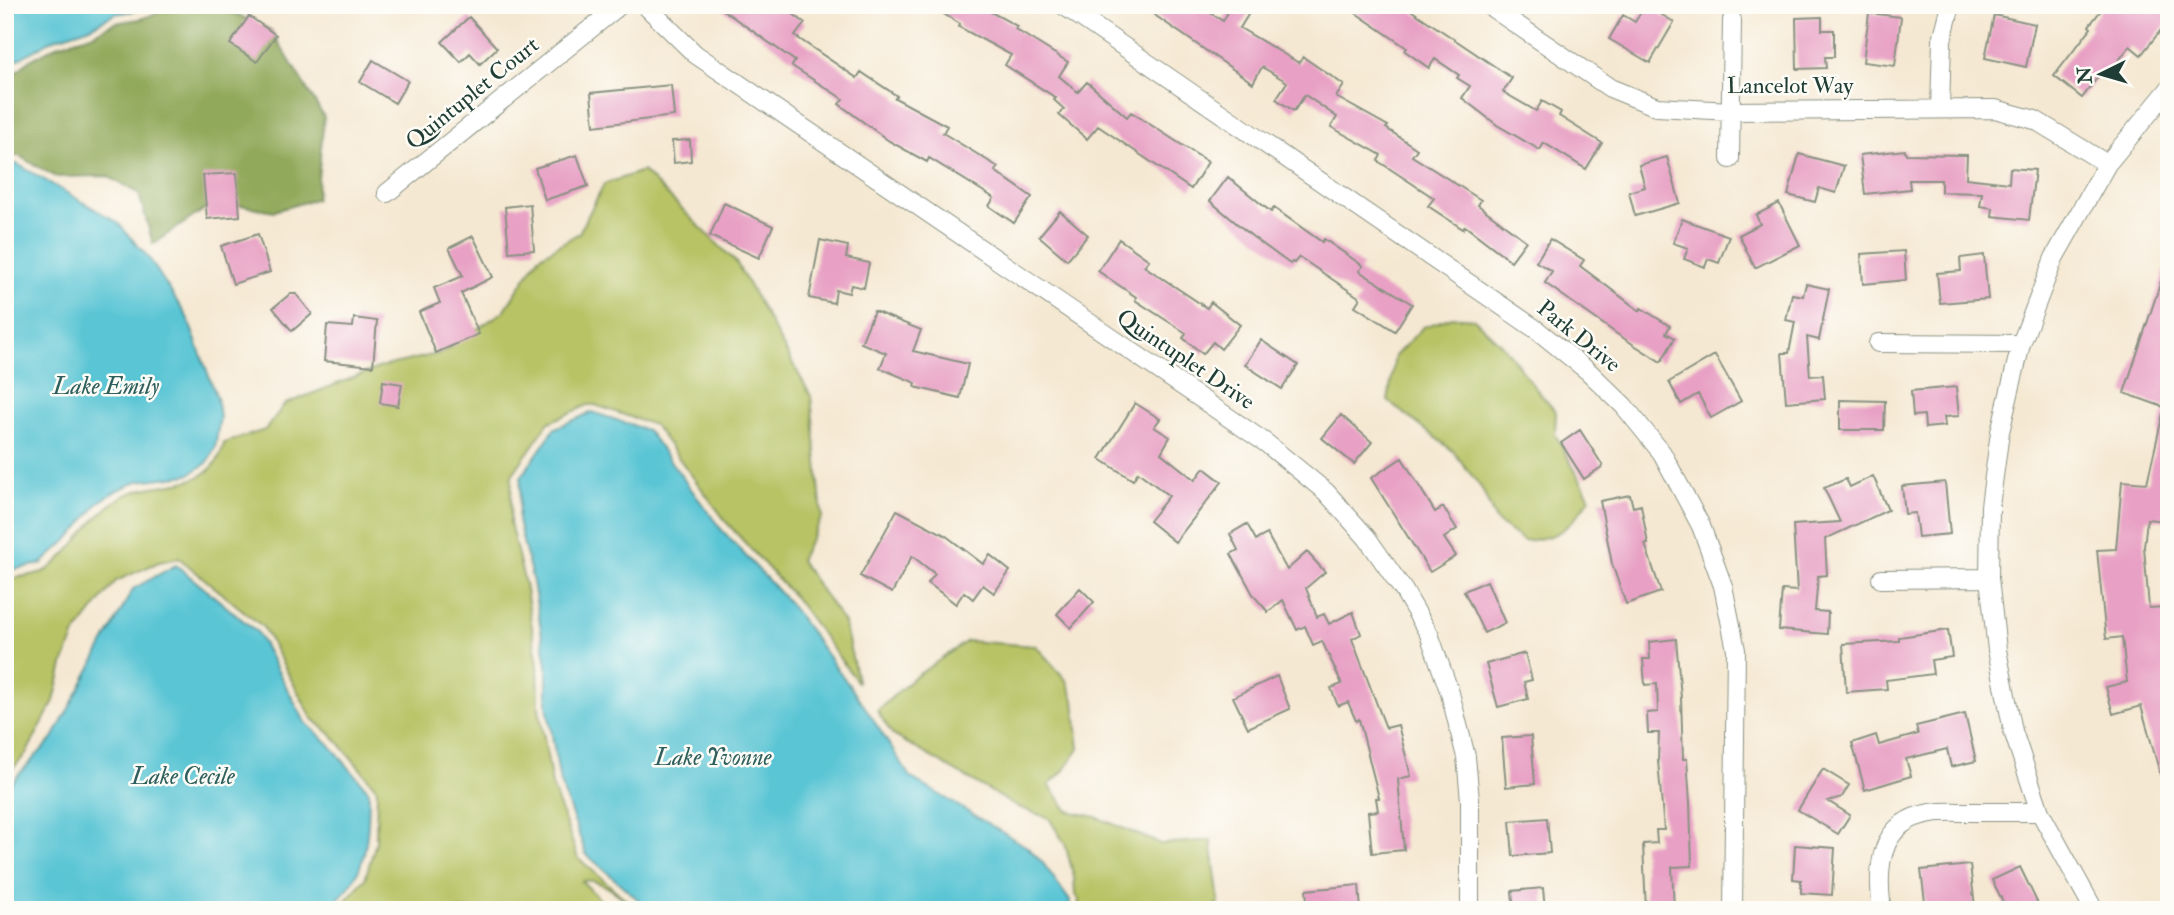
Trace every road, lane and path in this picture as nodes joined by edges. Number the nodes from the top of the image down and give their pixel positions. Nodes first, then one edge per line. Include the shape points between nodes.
1 (620, 5) edge
2 (645, 5) edge
3 (1063, 5) edge
4 (1488, 5) edge
5 (1951, 5) edge
6 (1732, 20) dead end
7 (2169, 89) edge
8 (1940, 109) junction
9 (1731, 111) junction
10 (1730, 159) dead end
11 (2107, 164) junction
12 (387, 192) dead end
13 (1878, 343) dead end
14 (2021, 344) junction
15 (1989, 578) junction
16 (1881, 579) dead end
17 (2040, 812) junction
18 (1470, 910) edge
19 (1733, 910) edge
20 (1882, 910) edge
21 (2094, 910) edge

1 - 12 street, Quintuplet Court
2 - 18 street, Quintuplet Drive via 695,54 1266,443 1326,492 1367,538 1404,591 1429,634 1450,693 1466,757 1470,800
3 - 19 street, Park Drive via 1537,330 1589,372 1661,453 1701,526 1723,586 1736,650
4 - 9 street, Lancelot Way via 1610,88 1657,107
5 - 8 street via 1942,40
6 - 9 street
7 - 11 street
8 - 9 street, Lancelot Way
8 - 11 street, Lancelot Way via 1995,109 2035,120
9 - 10 street
11 - 14 street via 2054,258
13 - 14 street
14 - 15 street via 2000,432 1990,506
15 - 16 street
15 - 17 street via 2013,731
17 - 20 street via 1933,812 1912,817 1889,838 1881,857
17 - 21 street

